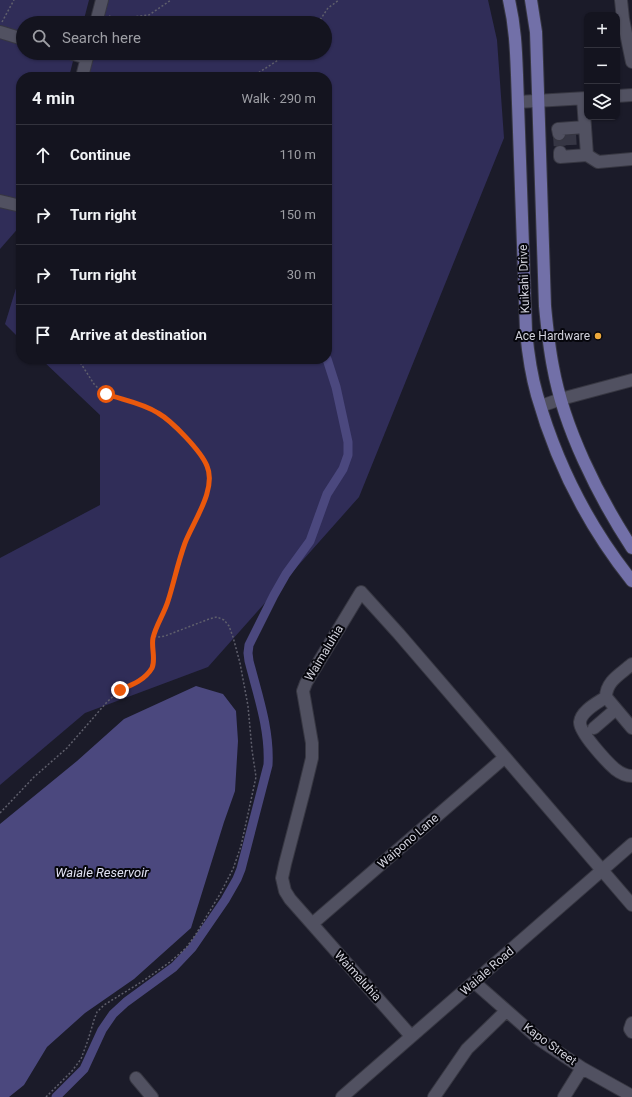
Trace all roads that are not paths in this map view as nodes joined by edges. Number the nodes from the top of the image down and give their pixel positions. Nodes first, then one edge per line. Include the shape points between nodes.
1 (102, 0) edge
2 (509, 0) edge
3 (531, 0) edge
4 (621, 0) edge
5 (98, 16) edge
6 (0, 32) edge
7 (16, 37) edge
8 (87, 60) edge
9 (632, 62) edge
10 (83, 72) edge
11 (632, 95) edge
12 (620, 96) edge
13 (584, 99) edge
14 (539, 101) junction
15 (518, 102) junction
16 (585, 120) edge
17 (585, 127) junction
18 (566, 132) dead end
19 (567, 153) dead end
20 (587, 155) junction
21 (632, 159) edge
22 (0, 201) edge
23 (16, 205) edge
24 (632, 380) edge
25 (561, 398) junction
26 (541, 406) junction
27 (632, 548) edge
28 (632, 581) edge
29 (632, 664) edge
30 (606, 697) junction
31 (616, 709) junction
32 (594, 728) dead end
33 (632, 728) edge
34 (504, 758) junction
35 (632, 776) edge
36 (632, 844) edge
37 (602, 870) junction
38 (632, 905) edge
39 (312, 924) junction
40 (474, 982) junction
41 (506, 1011) junction
42 (632, 1023) edge
43 (632, 1032) edge
44 (411, 1036) junction
45 (582, 1068) junction
46 (136, 1078) dead end
47 (632, 1096) edge
48 (152, 1097) edge
49 (342, 1097) edge
50 (434, 1097) edge
51 (564, 1097) edge

1 - 5 street
2 - 15 main road, Kuikahi Drive via 516,41
3 - 14 main road, Kuikahi Drive via 536,32
4 - 9 street
6 - 7 street
8 - 10 street
11 - 12 street
13 - 14 street
14 - 15 street
14 - 25 main road, Kuikahi Drive via 546,322 553,368
15 - 26 main road, Kuikahi Drive via 526,332 529,360
16 - 17 street
17 - 18 street
17 - 20 street
19 - 20 street
20 - 21 street via 598,162
22 - 23 street
24 - 25 street
25 - 26 street
25 - 27 main road, Kuikahi Drive via 578,448 608,509
26 - 28 main road, Kuikahi Drive via 561,460 588,516
29 - 30 street via 609,684
30 - 31 street
30 - 35 street via 585,712 579,724 581,730 615,768 626,776
31 - 32 street
31 - 33 street
34 - 37 street, Waimaluhia
34 - 39 street, Waipono Lane
34 - 39 street, Waimaluhia via 361,592 303,691 312,758 282,878 290,899
36 - 37 street, Waiale Road
37 - 38 street, Waimaluhia
37 - 40 street, Waiale Road
39 - 44 street, Waimaluhia
40 - 41 street, Kapo Street
40 - 44 street, Waiale Road
41 - 45 street, Kapo Street via 540,1040
41 - 50 street via 467,1049
42 - 43 street
44 - 49 street, Waiale Road
45 - 47 street, Kapo Street
45 - 51 street
46 - 48 street

